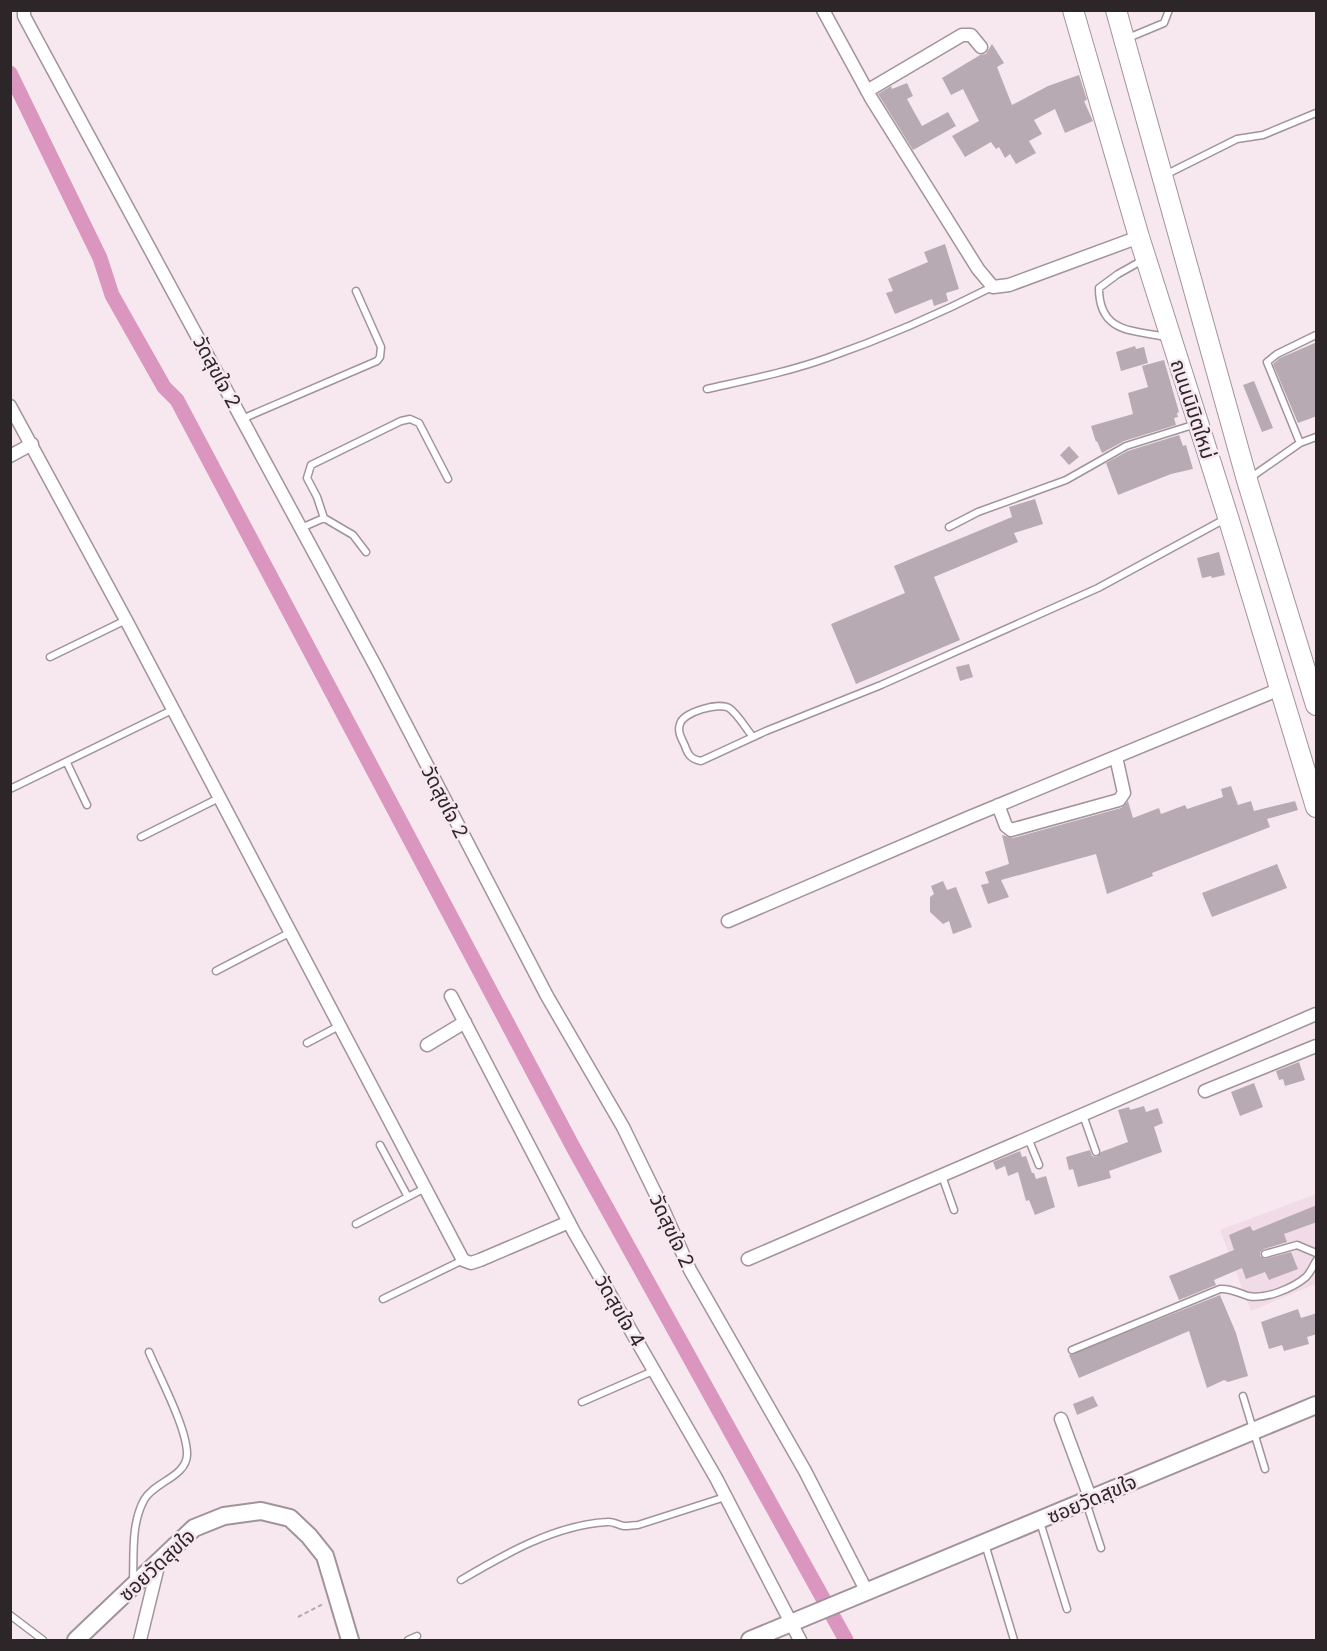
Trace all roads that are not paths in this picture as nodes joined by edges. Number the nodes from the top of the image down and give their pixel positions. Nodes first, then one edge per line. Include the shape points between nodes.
1 (24, 10) edge
2 (823, 10) edge
3 (1073, 10) edge
4 (1116, 10) edge
5 (1168, 10) edge
6 (1125, 39) junction
7 (981, 47) dead end
8 (867, 91) junction
9 (1317, 113) edge
10 (1161, 177) junction
11 (1139, 237) junction
12 (1146, 258) junction
13 (993, 287) junction
14 (356, 291) dead end
15 (1317, 335) edge
16 (1170, 337) junction
17 (707, 389) dead end
18 (10, 406) edge
19 (242, 419) junction
20 (1197, 424) junction
21 (1317, 437) edge
22 (1300, 443) junction
23 (32, 444) junction
24 (10, 456) edge
25 (448, 479) dead end
26 (1247, 480) junction
27 (1228, 517) junction
28 (324, 518) junction
29 (949, 527) dead end
30 (301, 528) junction
31 (366, 552) dead end
32 (126, 620) junction
33 (50, 657) dead end
34 (1280, 688) junction
35 (1317, 705) edge
36 (172, 710) junction
37 (753, 737) junction
38 (1116, 757) junction
39 (67, 763) junction
40 (10, 789) edge
41 (219, 798) junction
42 (87, 805) dead end
43 (998, 805) junction
44 (1317, 807) edge
45 (141, 837) dead end
46 (728, 921) dead end
47 (289, 933) junction
48 (216, 971) dead end
49 (451, 996) dead end
50 (1317, 1014) edge
51 (465, 1022) junction
52 (339, 1026) junction
53 (307, 1043) dead end
54 (428, 1046) dead end
55 (1317, 1046) edge
56 (1205, 1091) dead end
57 (1083, 1114) junction
58 (1028, 1138) junction
59 (380, 1145) dead end
60 (1096, 1152) dead end
61 (1038, 1165) dead end
62 (942, 1176) junction
63 (426, 1188) junction
64 (408, 1197) junction
65 (954, 1209) dead end
66 (568, 1222) junction
67 (356, 1224) dead end
68 (1317, 1253) edge
69 (1265, 1254) dead end
70 (748, 1259) dead end
71 (463, 1260) junction
72 (1317, 1261) edge
73 (383, 1299) dead end
74 (1072, 1350) dead end
75 (149, 1352) dead end
76 (653, 1371) junction
77 (1243, 1396) dead end
78 (582, 1402) dead end
79 (1317, 1405) edge
80 (1061, 1419) dead end
81 (1254, 1431) junction
82 (1265, 1469) dead end
83 (725, 1497) junction
84 (1089, 1501) junction
85 (1040, 1521) junction
86 (985, 1544) junction
87 (1101, 1548) dead end
88 (159, 1562) junction
89 (462, 1580) dead end
90 (133, 1587) junction
91 (860, 1595) junction
92 (1066, 1609) dead end
93 (10, 1615) edge
94 (790, 1624) junction
95 (417, 1636) dead end
96 (43, 1641) edge
97 (76, 1641) edge
98 (140, 1641) edge
99 (350, 1641) edge
100 (408, 1641) edge
101 (750, 1641) edge
102 (800, 1641) edge
103 (1014, 1641) edge

1 - 19 street, วัดสุขใจ 2
2 - 8 street
3 - 11 main road, ถนนนิมิตใหม่
4 - 6 main road, ถนนนิมิตใหม่
5 - 6 lane via 1164,23
6 - 10 main road, ถนนนิมิตใหม่
7 - 8 street via 970,35 962,35
8 - 13 street via 978,270
9 - 10 lane via 1263,135 1237,139
10 - 26 main road, ถนนนิมิตใหม่
11 - 12 main road, ถนนนิมิตใหม่
11 - 13 street via 1009,285
12 - 16 main road, ถนนนิมิตใหม่
12 - 16 lane via 1099,288 1099,304 1119,328
13 - 17 lane via 945,311 826,358
14 - 19 lane via 381,347 377,362
15 - 22 lane via 1267,362
16 - 20 main road, ถนนนิมิตใหม่
18 - 23 street
19 - 30 street, วัดสุขใจ 2
20 - 27 main road, ถนนนิมิตใหม่
20 - 29 lane via 1120,448 1066,480 978,512
21 - 22 lane
22 - 26 lane
23 - 24 street
23 - 32 street
25 - 28 lane via 419,423 401,421 311,465 307,478
26 - 35 main road, ถนนนิมิตใหม่
27 - 34 main road, ถนนนิมิตใหม่
27 - 37 lane via 1098,588 881,685
28 - 30 lane
28 - 31 lane via 353,535
30 - 91 street, วัดสุขใจ 2 via 547,996 623,1127 690,1270 806,1471
32 - 33 lane
32 - 36 street
34 - 38 street
34 - 44 main road, ถนนนิมิตใหม่
36 - 39 lane
36 - 41 street
37 - 37 lane via 701,761 688,754 679,732 680,722 685,716 722,706 730,709
38 - 43 street
38 - 43 street via 1124,794 1119,800 1011,830
39 - 40 lane
39 - 42 lane
41 - 45 lane
41 - 47 street
43 - 46 street
47 - 48 lane
47 - 52 street
49 - 51 street, วัดสุขใจ 4
50 - 57 street
51 - 54 street
51 - 66 street, วัดสุขใจ 4
52 - 53 lane
52 - 63 street
55 - 56 street
57 - 58 street
57 - 60 lane
58 - 61 lane
58 - 62 street
59 - 64 lane
62 - 65 lane
62 - 70 street
63 - 64 lane
63 - 71 street
64 - 67 lane
66 - 71 street via 480,1260
66 - 76 street, วัดสุขใจ 4
68 - 69 lane via 1297,1245
71 - 73 lane
72 - 74 lane via 1305,1278 1289,1287 1254,1297 1220,1289
75 - 90 lane via 183,1431 187,1456 181,1470 145,1498 135,1522
76 - 78 lane
76 - 83 street, วัดสุขใจ 4
77 - 81 lane
79 - 81 street, ซอยวัดสุขใจ
80 - 84 street
81 - 82 lane
81 - 84 street, ซอยวัดสุขใจ
83 - 89 lane via 638,1525 609,1521 548,1536
83 - 94 street, วัดสุขใจ 4
84 - 85 street, ซอยวัดสุขใจ
84 - 87 lane
85 - 86 street, ซอยวัดสุขใจ
85 - 92 lane
86 - 91 street, ซอยวัดสุขใจ
86 - 103 lane
88 - 90 street, ซอยวัดสุขใจ
88 - 98 street
88 - 99 street, ซอยวัดสุขใจ via 194,1528 224,1516 261,1511 290,1518 324,1556
90 - 97 street, ซอยวัดสุขใจ
91 - 94 street, ซอยวัดสุขใจ
93 - 96 lane
94 - 101 street, ซอยวัดสุขใจ
94 - 102 street, วัดสุขใจ 4
95 - 100 lane

